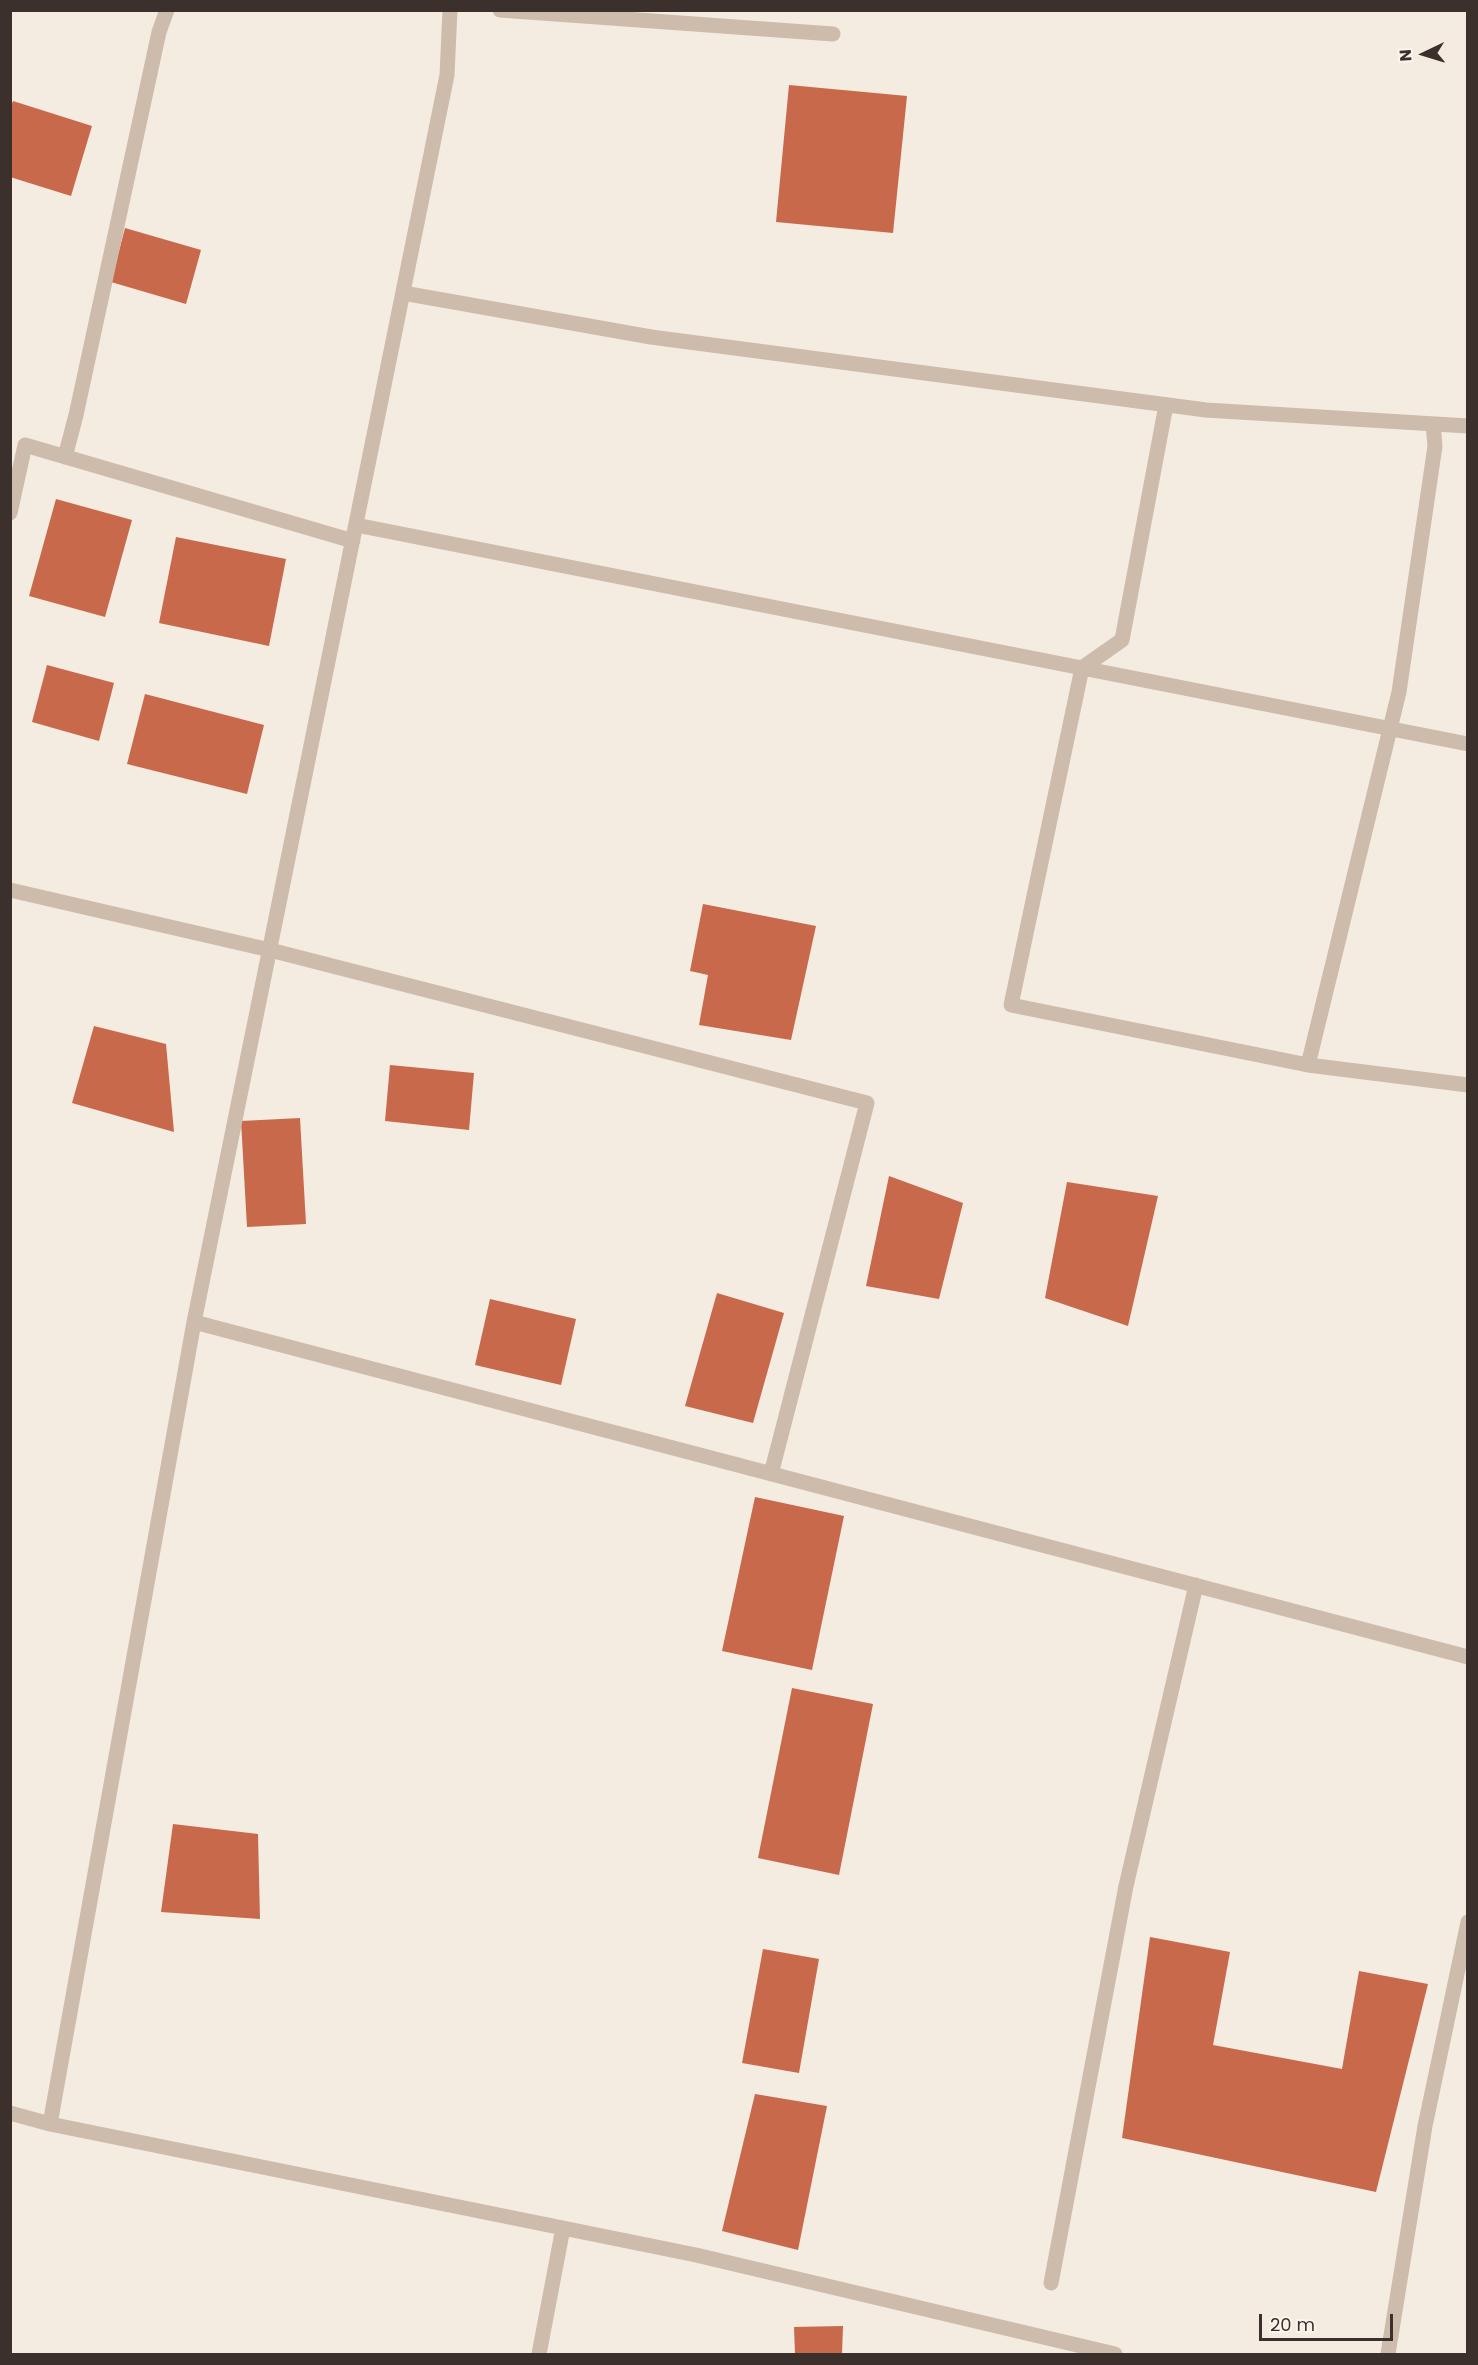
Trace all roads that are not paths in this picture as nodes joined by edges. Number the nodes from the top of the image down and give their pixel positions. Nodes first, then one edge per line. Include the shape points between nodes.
1 (167, 10) edge
2 (450, 10) edge
3 (500, 10) edge
4 (833, 34) dead end
5 (403, 293) junction
6 (1167, 405) junction
7 (1433, 424) junction
8 (1467, 426) edge
9 (64, 457) junction
10 (16, 460) edge
11 (10, 513) edge
12 (356, 525) junction
13 (353, 541) junction
14 (1082, 668) junction
15 (1390, 729) junction
16 (1467, 744) edge
17 (10, 890) edge
18 (270, 950) junction
19 (1308, 1065) junction
20 (1467, 1085) edge
21 (194, 1322) junction
22 (771, 1474) junction
23 (1196, 1585) junction
24 (1467, 1657) edge
25 (1467, 1922) edge
26 (10, 2113) edge
27 (50, 2124) junction
28 (563, 2228) junction
29 (1052, 2283) dead end
30 (539, 2355) edge
31 (1115, 2355) edge
32 (1388, 2355) edge

1 - 9 street
2 - 5 street via 447,75
3 - 4 street
5 - 6 street via 651,337
5 - 12 street
6 - 7 street
6 - 14 street via 1122,640
7 - 8 street
7 - 15 street via 1435,446 1399,692
9 - 10 street via 25,445
9 - 13 street
10 - 11 street
12 - 13 street
12 - 14 street
13 - 18 street
14 - 15 street
14 - 19 street via 1011,1005
15 - 16 street
15 - 19 street
17 - 18 street
18 - 21 street
18 - 22 street via 867,1103
19 - 20 street
21 - 22 street
21 - 27 street
22 - 23 street
23 - 24 street
23 - 29 street via 1126,1886
25 - 32 street via 1425,2126
26 - 27 street
27 - 28 street
28 - 30 street
28 - 31 street via 696,2255

